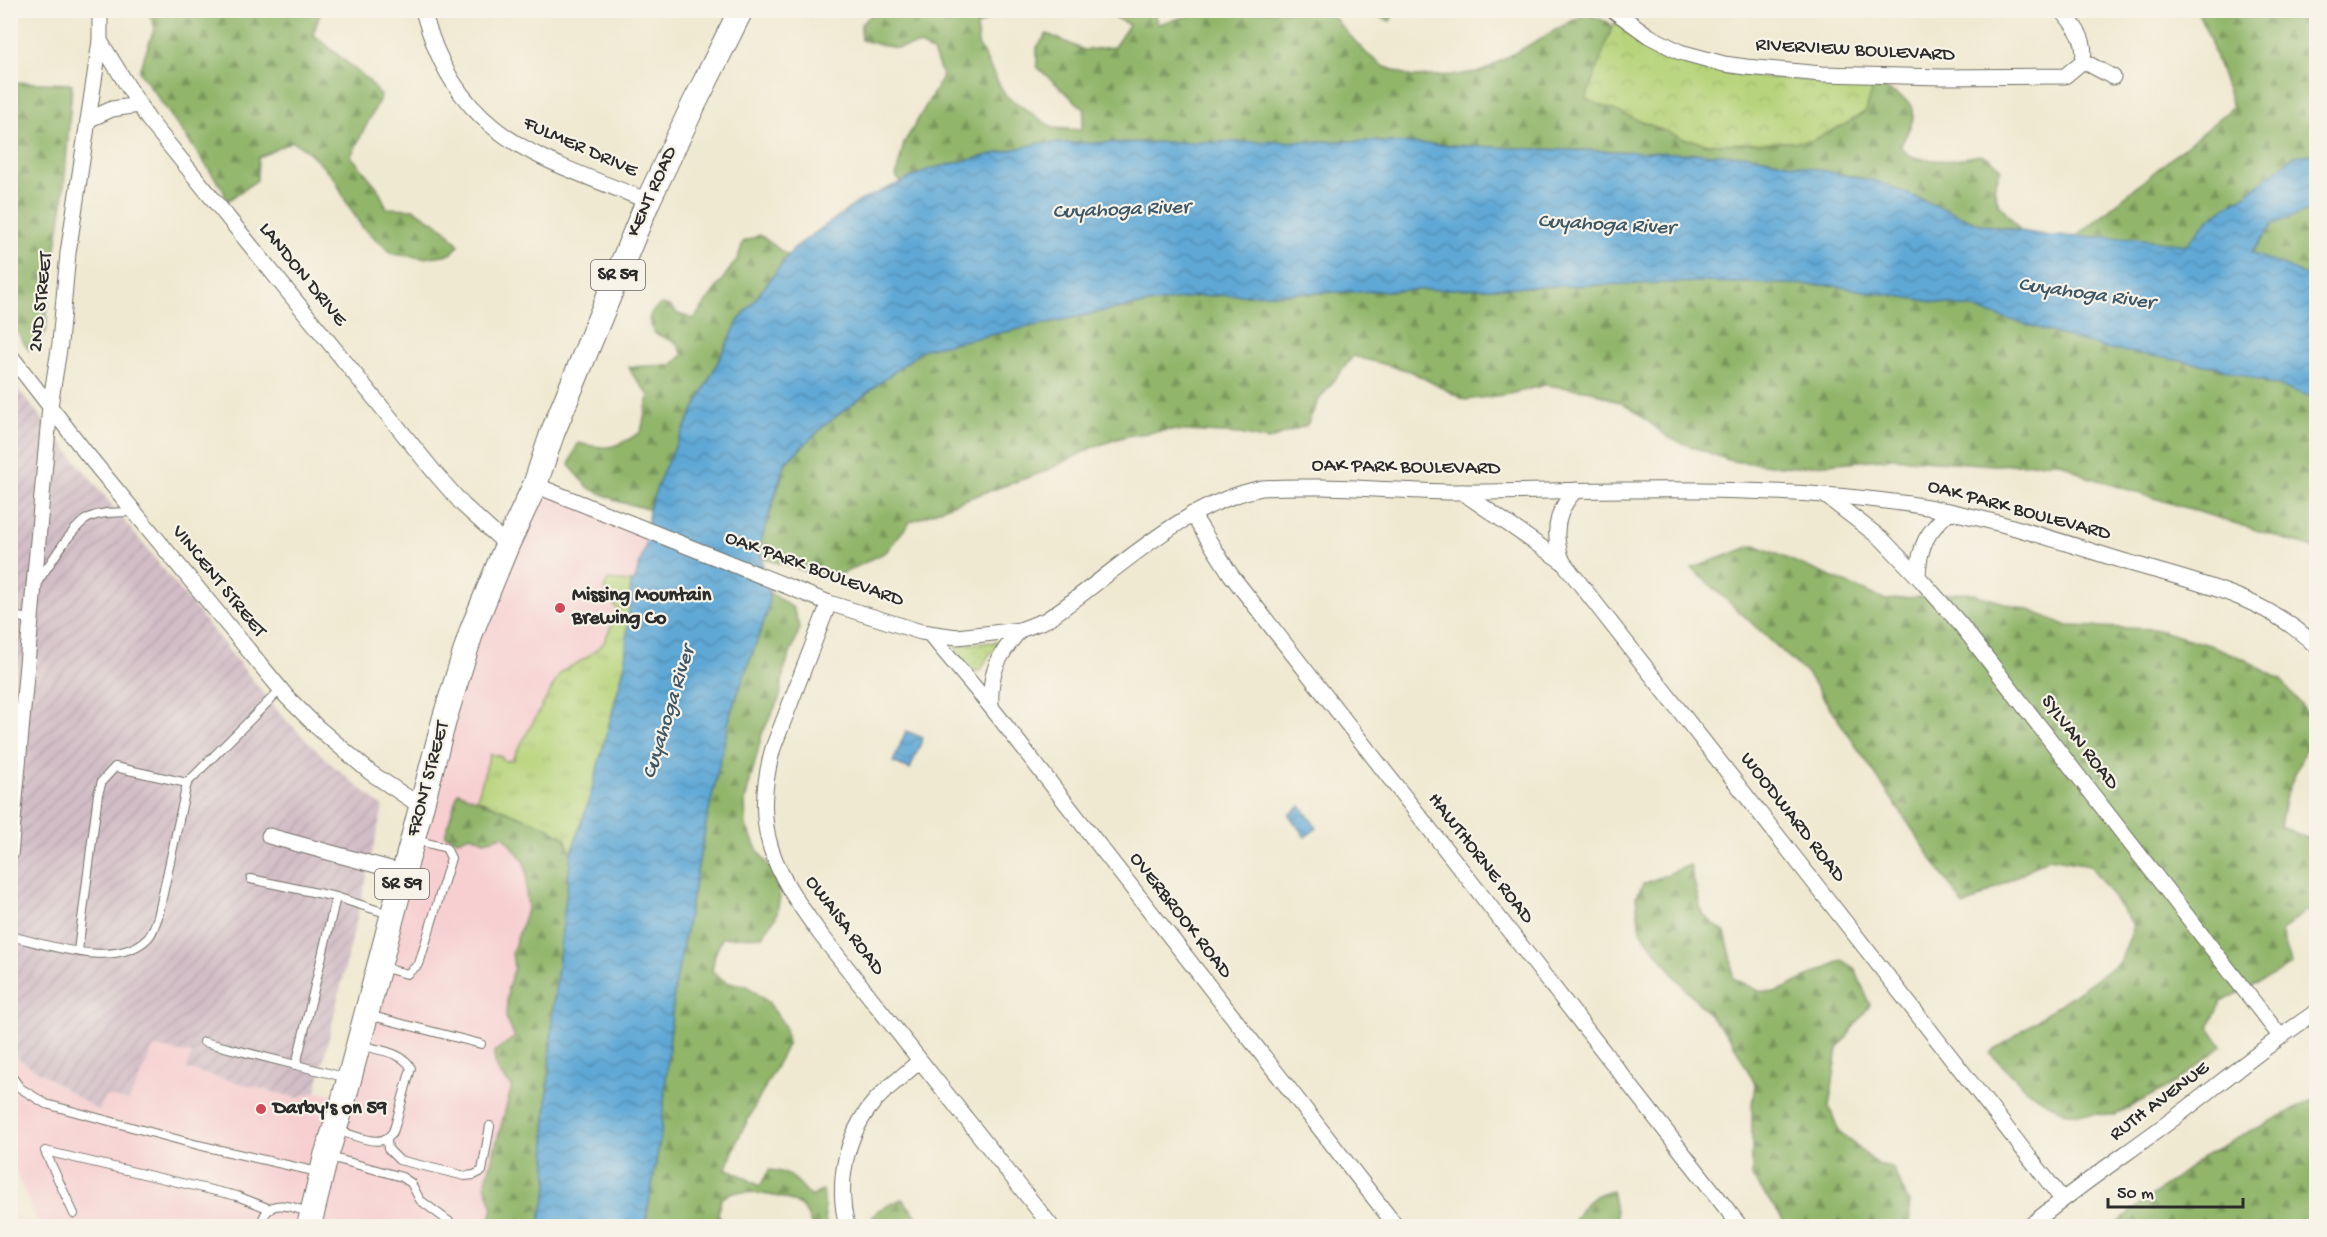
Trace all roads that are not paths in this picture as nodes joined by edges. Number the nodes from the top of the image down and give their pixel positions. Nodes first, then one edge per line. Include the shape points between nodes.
1 (100, 10) edge
2 (423, 10) edge
3 (741, 10) edge
4 (1613, 10) edge
5 (2062, 10) edge
6 (100, 41) junction
7 (2083, 61) junction
8 (2113, 77) dead end
9 (140, 105) junction
10 (88, 120) junction
11 (648, 201) junction
12 (10, 355) edge
13 (50, 406) junction
14 (535, 485) junction
15 (1576, 490) junction
16 (1462, 492) junction
17 (1824, 495) junction
18 (1950, 511) junction
19 (134, 512) junction
20 (1192, 514) junction
21 (507, 545) junction
22 (1563, 562) junction
23 (1918, 576) junction
24 (33, 588) junction
25 (829, 603) junction
26 (10, 616) edge
27 (31, 619) junction
28 (1020, 630) junction
29 (929, 633) junction
30 (2316, 646) edge
31 (280, 690) junction
32 (991, 707) junction
33 (187, 783) junction
34 (422, 807) junction
35 (269, 836) dead end
36 (414, 840) junction
37 (10, 855) edge
38 (405, 873) junction
39 (251, 879) dead end
40 (336, 897) junction
41 (394, 915) junction
42 (10, 936) edge
43 (78, 951) junction
44 (380, 967) junction
45 (2316, 1012) edge
46 (367, 1015) junction
47 (2280, 1036) junction
48 (204, 1042) dead end
49 (359, 1044) junction
50 (481, 1044) dead end
51 (919, 1061) junction
52 (296, 1065) junction
53 (10, 1074) edge
54 (350, 1079) junction
55 (490, 1126) dead end
56 (334, 1130) junction
57 (387, 1141) junction
58 (324, 1164) junction
59 (2062, 1199) junction
60 (270, 1209) junction
61 (74, 1214) dead end
62 (311, 1219) edge
63 (261, 1227) edge
64 (455, 1227) edge
65 (847, 1227) edge
66 (1052, 1227) edge
67 (1396, 1227) edge
68 (1740, 1227) edge
69 (2030, 1227) edge

1 - 6 street
2 - 11 street, FULMER DRIVE via 430,38 448,77 483,121 519,146
3 - 11 main road, KENT ROAD / SR 59
4 - 7 street, RIVERVIEW BOULEVARD via 1680,52 1746,68 1822,74 2065,76
5 - 7 street via 2084,40
6 - 9 street, LANDON DRIVE
6 - 10 street, 2ND STREET
7 - 8 street
9 - 10 street via 112,109
9 - 21 street, LANDON DRIVE via 442,481
10 - 13 street, 2ND STREET
11 - 14 main road, KENT ROAD / SR 59 via 552,434
12 - 13 street, VINCENT STREET
13 - 19 street, VINCENT STREET
13 - 24 street, 2ND STREET
14 - 21 main road, KENT ROAD / SR 59
14 - 25 street, OAK PARK BOULEVARD
15 - 16 street, OAK PARK BOULEVARD
15 - 17 street, OAK PARK BOULEVARD via 1744,490
15 - 22 street via 1558,516 1556,542
16 - 20 street, OAK PARK BOULEVARD via 1262,488
16 - 22 street, WOODWARD ROAD
17 - 18 street, OAK PARK BOULEVARD
17 - 23 street, SYLVAN ROAD via 1883,540
18 - 23 street via 1926,537 1919,555
18 - 30 street, OAK PARK BOULEVARD via 2216,588 2256,603
19 - 24 lane via 86,519
19 - 31 street, VINCENT STREET
20 - 28 street, OAK PARK BOULEVARD via 1069,605
20 - 68 street, HAWTHORNE ROAD via 1231,575
21 - 34 main road, FRONT STREET / SR 59 via 465,652
22 - 59 street, WOODWARD ROAD
23 - 47 street, SYLVAN ROAD via 1961,625
24 - 27 street, 2ND STREET
25 - 29 street, OAK PARK BOULEVARD
25 - 51 street, OWAISA ROAD via 773,748 765,784 767,835 775,864 796,901
26 - 27 lane
27 - 37 street, 2ND STREET
28 - 29 street, OAK PARK BOULEVARD via 957,638
28 - 32 street via 999,656 993,672
29 - 32 street, OVERBROOK ROAD
31 - 33 lane
31 - 34 street, VINCENT STREET via 349,755
32 - 67 street, OVERBROOK ROAD
33 - 43 lane via 158,917 150,937 130,951
33 - 43 lane via 115,766 102,781
34 - 36 main road, FRONT STREET / SR 59
35 - 38 street
36 - 38 main road, FRONT STREET / SR 59
36 - 44 lane via 446,848 451,858 419,964 407,974
38 - 41 main road, FRONT STREET / SR 59
39 - 40 lane
40 - 41 lane
40 - 52 lane
41 - 44 main road, FRONT STREET / SR 59
42 - 43 lane
44 - 46 main road, FRONT STREET / SR 59
45 - 47 street, RUTH AVENUE
46 - 49 main road, FRONT STREET / SR 59
46 - 50 lane
47 - 59 street, RUTH AVENUE
48 - 52 lane
49 - 54 main road, FRONT STREET / SR 59
49 - 57 lane via 400,1057 411,1068 393,1134
51 - 65 street via 874,1102 851,1140 843,1176
51 - 66 street, OWAISA ROAD
52 - 54 lane
53 - 58 lane via 20,1088 45,1104 198,1145
54 - 56 main road, FRONT STREET / SR 59
55 - 57 lane via 482,1171 474,1175 399,1160 388,1149
56 - 57 lane
56 - 58 main road, FRONT STREET / SR 59
58 - 62 main road, FRONT STREET / SR 59
58 - 64 lane via 402,1177 411,1183 420,1200
59 - 69 street, RUTH AVENUE
60 - 61 lane via 237,1196 45,1151
60 - 62 lane via 279,1204
60 - 63 lane via 263,1216

